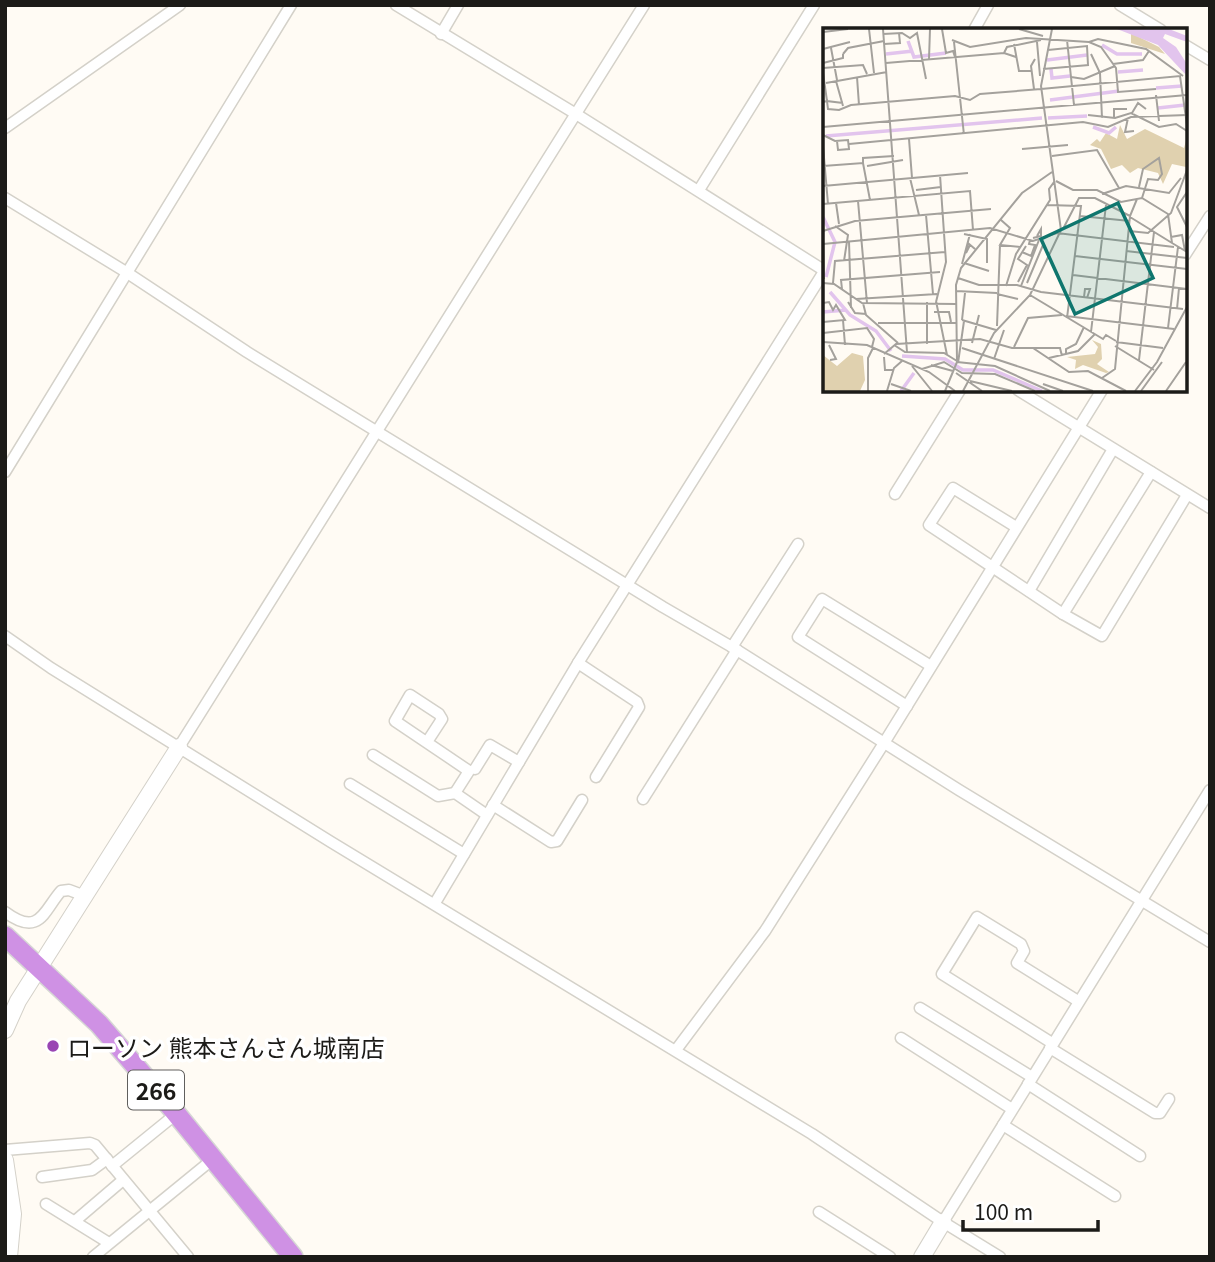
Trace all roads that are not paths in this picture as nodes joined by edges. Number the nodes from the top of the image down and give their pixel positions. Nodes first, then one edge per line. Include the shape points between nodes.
1 (180, 5) edge
2 (291, 5) edge
3 (396, 5) edge
4 (458, 5) edge
5 (644, 5) edge
6 (814, 5) edge
7 (988, 5) edge
8 (1120, 5) edge
9 (975, 28) edge
10 (1158, 28) edge
11 (441, 34) junction
12 (1187, 46) edge
13 (1210, 60) edge
14 (576, 114) junction
15 (5, 128) edge
16 (699, 190) junction
17 (5, 198) edge
18 (1210, 216) edge
19 (1187, 252) edge
20 (823, 270) edge
21 (126, 272) junction
22 (823, 274) edge
23 (959, 392) edge
24 (1020, 392) edge
25 (1100, 392) edge
26 (1077, 427) junction
27 (378, 432) junction
28 (1113, 449) junction
29 (5, 472) edge
30 (1151, 472) junction
31 (895, 494) dead end
32 (1188, 495) junction
33 (1210, 508) edge
34 (1016, 527) junction
35 (797, 544) dead end
36 (992, 567) junction
37 (629, 585) junction
38 (1029, 591) junction
39 (1063, 614) junction
40 (5, 636) edge
41 (735, 648) junction
42 (578, 663) junction
43 (931, 666) junction
44 (907, 706) junction
45 (427, 743) junction
46 (884, 743) junction
47 (179, 747) junction
48 (373, 755) dead end
49 (519, 762) junction
50 (475, 769) dead end
51 (596, 777) dead end
52 (350, 784) dead end
53 (1210, 790) edge
54 (455, 793) junction
55 (643, 799) dead end
56 (582, 800) dead end
57 (490, 810) junction
58 (464, 854) junction
59 (85, 896) junction
60 (1141, 899) junction
61 (435, 904) junction
62 (5, 912) edge
63 (5, 936) edge
64 (1210, 942) edge
65 (39, 967) junction
66 (1078, 1001) junction
67 (920, 1007) dead end
68 (5, 1030) edge
69 (901, 1038) dead end
70 (1051, 1045) junction
71 (676, 1050) junction
72 (1030, 1080) junction
73 (1169, 1099) dead end
74 (1012, 1109) junction
75 (176, 1114) junction
76 (1003, 1125) junction
77 (5, 1150) edge
78 (1140, 1156) dead end
79 (213, 1158) junction
80 (5, 1160) edge
81 (109, 1163) junction
82 (42, 1177) dead end
83 (123, 1180) junction
84 (1115, 1196) dead end
85 (46, 1204) dead end
86 (148, 1210) junction
87 (819, 1212) dead end
88 (75, 1221) junction
89 (943, 1222) junction
90 (8, 1237) edge
91 (109, 1243) junction
92 (9, 1257) edge
93 (93, 1257) edge
94 (188, 1257) edge
95 (293, 1257) edge
96 (890, 1257) edge
97 (922, 1257) edge
98 (1000, 1257) edge

1 - 15 street
2 - 21 street
3 - 11 street
4 - 11 street
5 - 14 street
6 - 16 street
7 - 9 street
8 - 10 street
11 - 14 street
12 - 13 street
14 - 16 street
14 - 27 street
16 - 20 street
17 - 21 street
18 - 19 street
21 - 27 street
21 - 29 street
22 - 37 street
23 - 31 street
24 - 26 street
25 - 26 street
26 - 28 street
26 - 34 street
27 - 37 street
27 - 47 street
28 - 30 street
28 - 38 street
30 - 32 street
30 - 39 street
32 - 33 street
32 - 39 street via 1102,636
34 - 36 street
34 - 36 street via 953,488 929,525
35 - 41 street
36 - 38 street
36 - 43 street
37 - 41 street
37 - 42 street
38 - 39 street
40 - 47 street
41 - 46 street
41 - 55 street
42 - 49 street
42 - 51 street via 639,706
43 - 44 street
43 - 44 street via 822,599 798,637
44 - 46 street
45 - 45 street via 395,721 410,695 442,719
45 - 54 street via 468,771
46 - 60 street
46 - 71 street via 765,931
47 - 59 street
47 - 61 street
48 - 54 street via 438,796
49 - 50 street via 490,745
49 - 57 street
52 - 58 street
53 - 60 street
54 - 57 street
56 - 57 street via 557,841 551,842
57 - 58 street
58 - 61 street
59 - 62 street via 61,891 45,916 37,920 20,920
59 - 65 street
60 - 64 street
60 - 66 street
61 - 71 street
63 - 65 highway, 266
65 - 68 street
65 - 75 highway, 266 via 99,1024
66 - 70 street
66 - 70 street via 1017,963 1024,951 1021,944 977,917 942,974
67 - 72 street
69 - 74 street
70 - 72 street
70 - 73 street via 1155,1113 1160,1113
71 - 89 street
72 - 74 street
72 - 78 street
74 - 76 street
75 - 79 highway, 266
75 - 81 street
76 - 84 street
76 - 89 street
77 - 81 street via 90,1143
79 - 86 street
79 - 95 highway, 266
80 - 90 street via 13,1214
81 - 82 street via 92,1171
81 - 83 street
83 - 86 street
83 - 88 street
85 - 88 street
86 - 91 street
86 - 94 street
87 - 96 street
88 - 91 street
89 - 97 street
89 - 98 street
90 - 92 street
91 - 93 street

